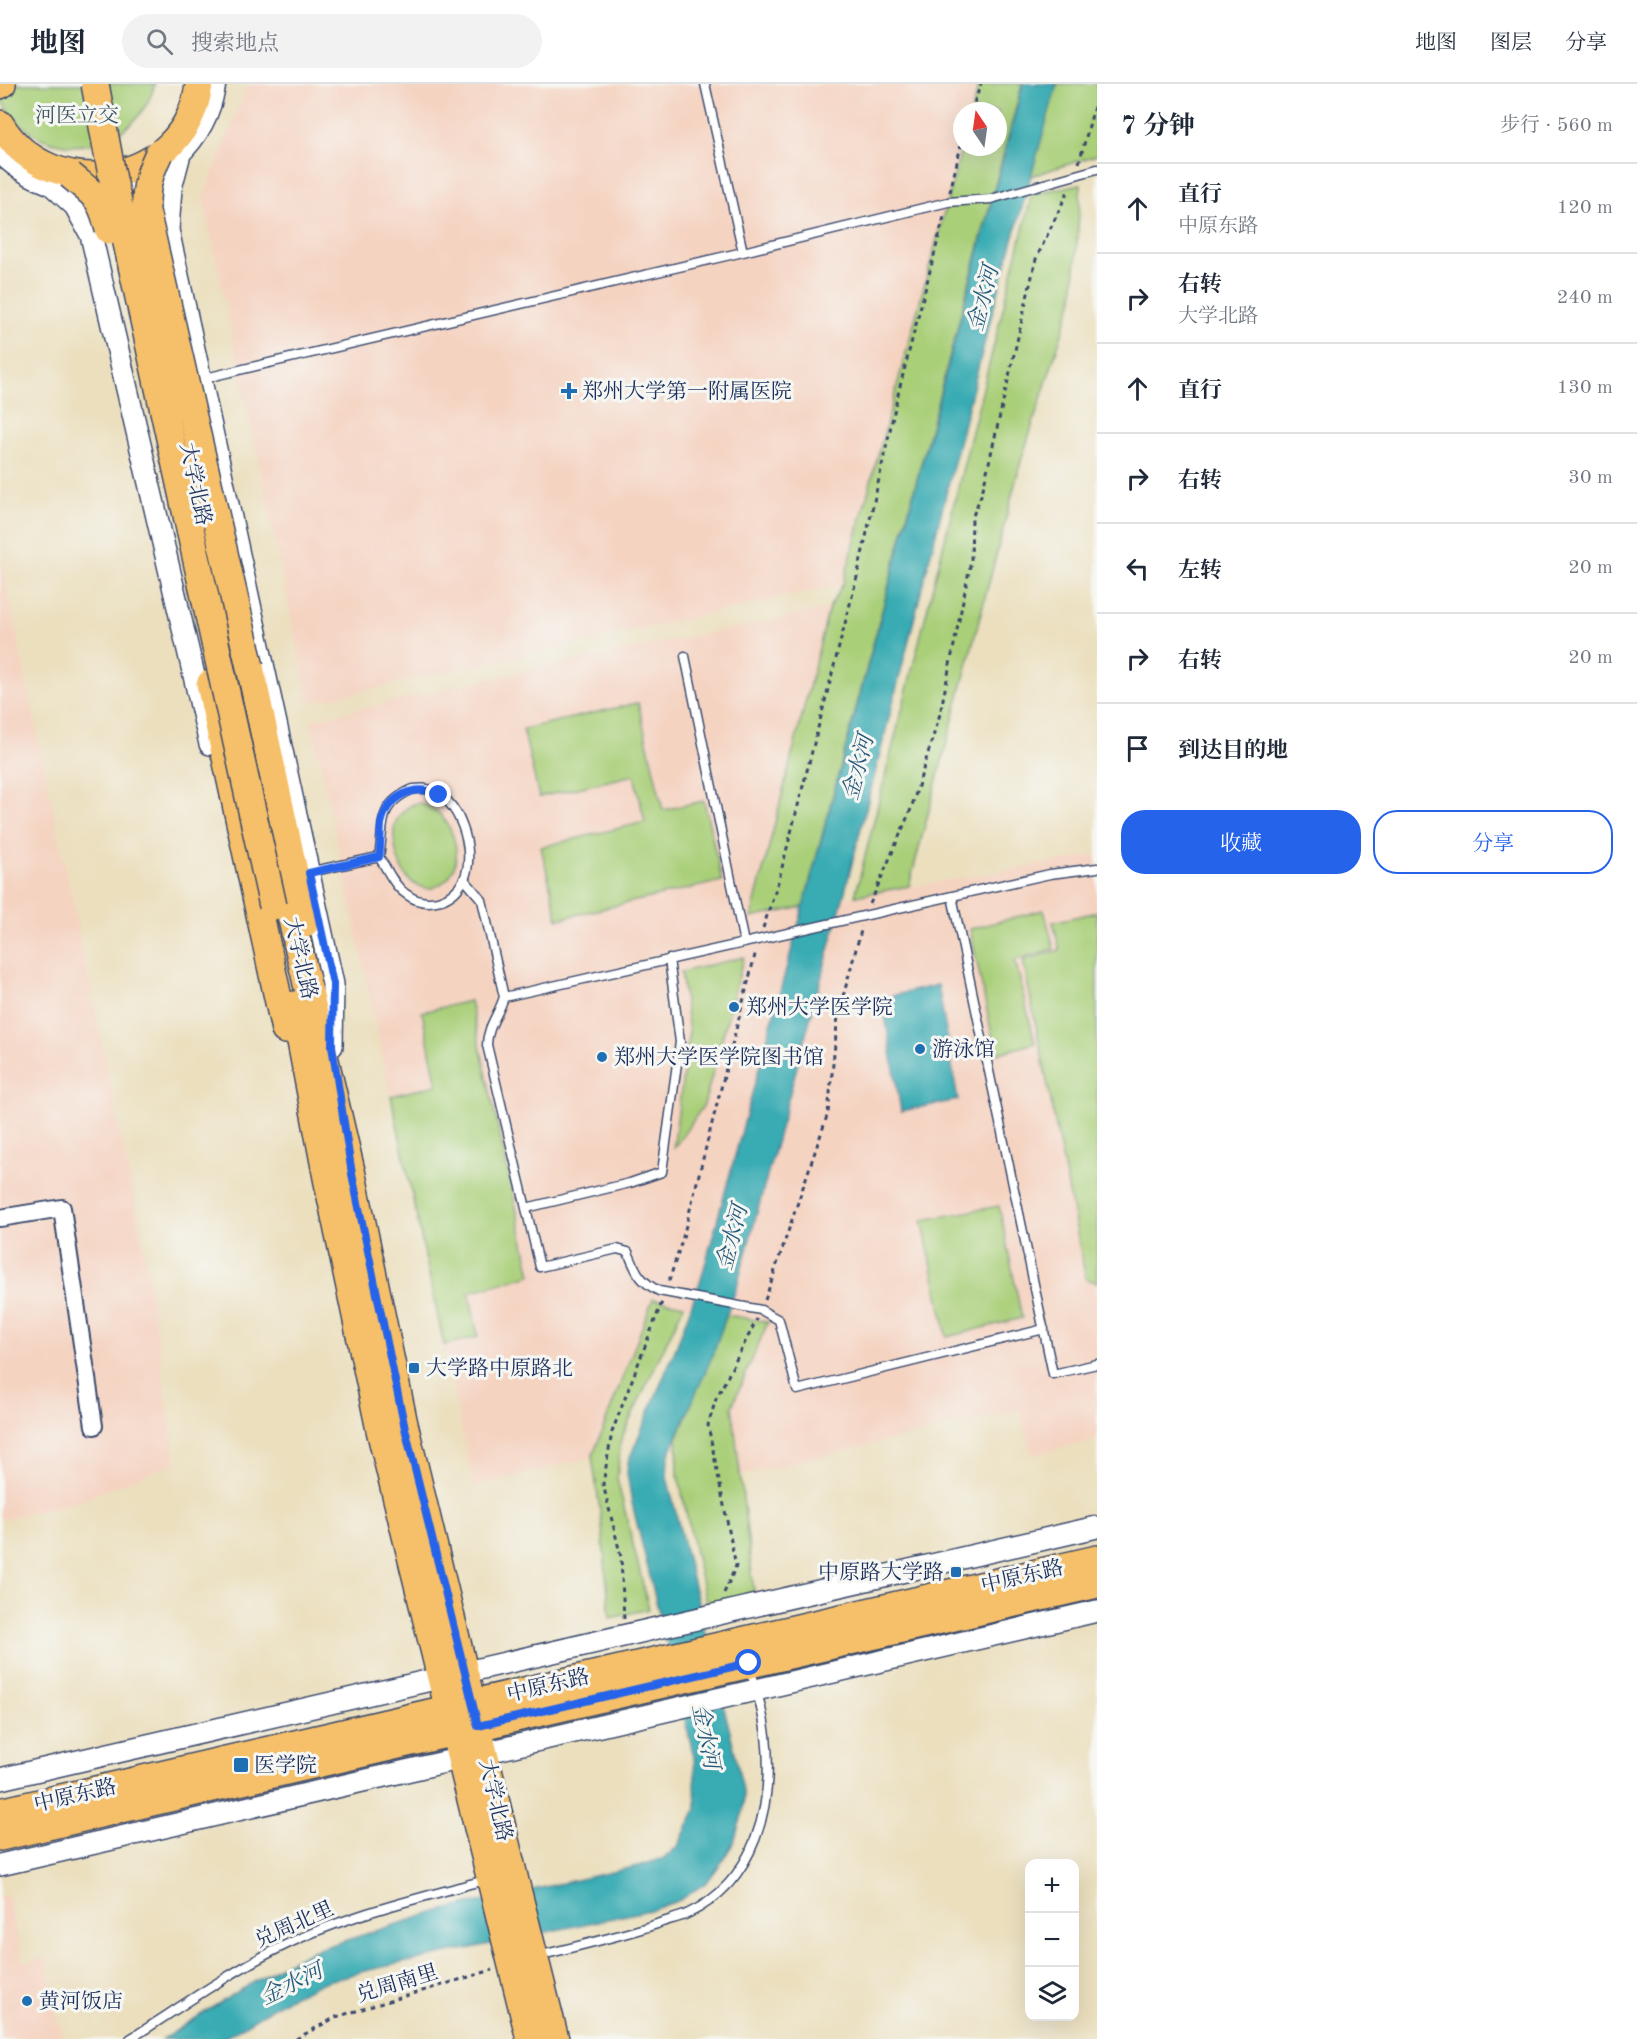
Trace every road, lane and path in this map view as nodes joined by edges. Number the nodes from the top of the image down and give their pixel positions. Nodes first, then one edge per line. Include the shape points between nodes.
1 (95, 84) edge
2 (113, 84) edge
3 (199, 84) edge
4 (215, 84) edge
5 (705, 84) edge
6 (981, 84) edge
7 (1097, 96) edge
8 (974, 102) edge
9 (1, 135) edge
10 (170, 154) junction
11 (959, 156) edge
12 (1097, 169) edge
13 (1076, 174) junction
14 (112, 175) junction
15 (61, 180) junction
16 (948, 202) junction
17 (744, 252) junction
18 (201, 379) junction
19 (685, 656) dead end
20 (379, 857) junction
21 (1097, 868) edge
22 (309, 873) junction
23 (464, 879) junction
24 (952, 896) junction
25 (281, 904) junction
26 (865, 915) junction
27 (759, 939) junction
28 (744, 943) junction
29 (669, 959) junction
30 (504, 997) junction
31 (332, 1046) junction
32 (290, 1053) junction
33 (339, 1176) junction
34 (526, 1208) junction
35 (0, 1218) edge
36 (665, 1293) junction
37 (762, 1310) junction
38 (1044, 1329) junction
39 (1097, 1364) edge
40 (94, 1426) dead end
41 (1097, 1527) edge
42 (1097, 1559) edge
43 (1097, 1584) edge
44 (1097, 1611) edge
45 (718, 1614) junction
46 (625, 1635) junction
47 (741, 1657) junction
48 (452, 1675) junction
49 (650, 1687) junction
50 (749, 1691) junction
51 (466, 1730) junction
52 (0, 1779) edge
53 (0, 1812) edge
54 (0, 1837) edge
55 (0, 1865) edge
56 (498, 1882) junction
57 (522, 1960) junction
58 (130, 2039) edge
59 (296, 2039) edge
60 (530, 2039) edge
61 (555, 2039) edge

1 - 14 main road, 大学北路, bridge
2 - 25 main road, 大学北路
3 - 10 main road via 195,103
4 - 10 street via 201,126
5 - 17 lane
6 - 8 path
7 - 13 path
9 - 15 main road
10 - 14 main road
10 - 15 street via 153,175 120,188 86,191
10 - 18 street via 168,230
10 - 31 main road, bridge via 151,170 145,192 146,211
11 - 16 path
12 - 13 lane
13 - 16 lane via 992,199
13 - 26 path via 1036,259 982,493 972,518 971,561 940,714 911,809
14 - 15 main road
14 - 25 main road, 大学北路, bridge
15 - 32 street via 91,235 266,987
15 - 32 main road, bridge via 97,197 104,208
16 - 17 lane
16 - 27 path via 899,390 857,577 779,879
17 - 18 lane
18 - 22 street
19 - 28 lane
20 - 22 lane
20 - 23 lane via 394,882 419,901 445,899
20 - 23 lane via 381,825 387,810 401,794 428,789 457,813 467,846
21 - 24 lane via 1050,874
22 - 31 street via 333,984
23 - 30 lane via 482,900
24 - 26 lane
24 - 38 lane
25 - 33 main road, 大学北路
26 - 27 lane
26 - 37 path via 838,1015 828,1113
27 - 28 lane
27 - 36 path via 683,1237
28 - 29 lane
29 - 30 lane
29 - 34 lane via 680,1042 662,1172
30 - 34 lane via 487,1032 487,1045
31 - 33 main road
32 - 33 main road
33 - 48 main road, 大学北路 via 404,1424
34 - 36 lane via 540,1267 617,1249 628,1252 646,1284
35 - 40 street via 62,1208
36 - 37 lane
36 - 46 path via 612,1432 603,1484 621,1557
37 - 38 lane via 779,1320 797,1390
37 - 45 path via 716,1399 708,1425 736,1566
38 - 39 lane via 1053,1374
41 - 45 street
42 - 47 main road, 中原东路
43 - 47 main road, 中原东路
44 - 50 street
45 - 46 street
46 - 48 street
47 - 49 main road, 中原东路
47 - 50 lane
48 - 51 main road, 大学北路
48 - 52 street
49 - 50 street
49 - 51 main road, 中原东路
50 - 57 lane via 766,1735 768,1764 759,1831 736,1877 722,1892 687,1914
51 - 53 main road, 中原东路
51 - 54 main road, 中原东路
51 - 55 street
51 - 56 main road, 大学北路
56 - 57 main road, 大学北路
56 - 58 lane, 兑周北里 via 344,1921 279,1948
57 - 59 path, 兑周南里 via 336,2017
57 - 60 main road, 大学北路
57 - 61 main road, 大学北路

